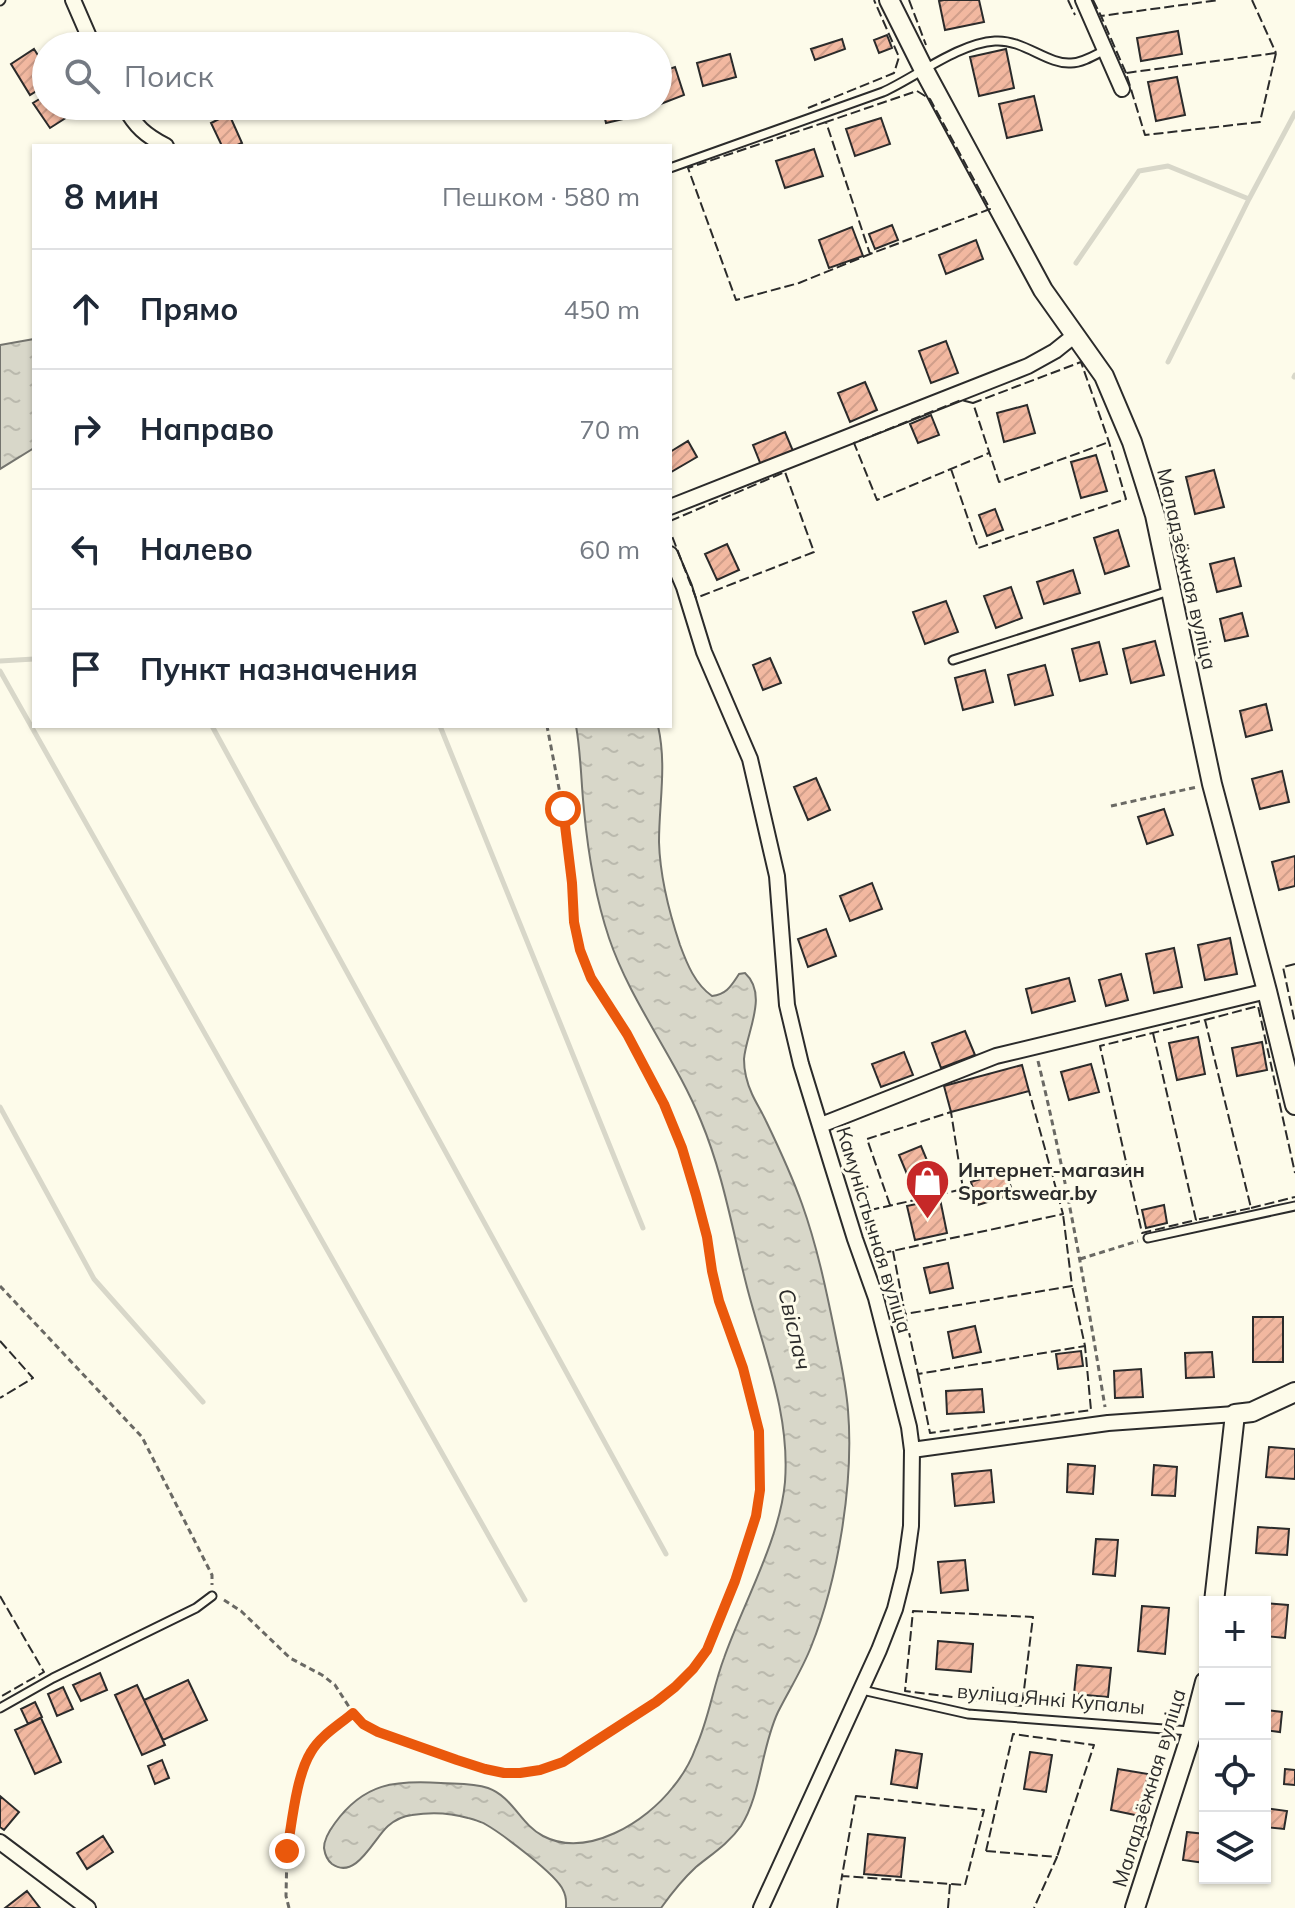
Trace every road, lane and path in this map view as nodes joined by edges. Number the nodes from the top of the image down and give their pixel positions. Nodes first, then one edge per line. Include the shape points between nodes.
1 (73, 0) edge
2 (889, 0) edge
3 (1083, 0) edge
4 (87, 32) edge
5 (1105, 50) junction
6 (924, 70) junction
7 (1122, 89) dead end
8 (132, 120) edge
9 (163, 144) edge
10 (672, 167) edge
11 (1075, 335) junction
12 (672, 506) edge
13 (672, 559) edge
14 (1171, 590) junction
15 (953, 660) dead end
16 (547, 728) edge
17 (1212, 784) junction
18 (1111, 806) dead end
19 (1267, 991) junction
20 (1034, 1047) junction
21 (1295, 1105) edge
22 (821, 1125) junction
23 (1295, 1206) edge
24 (1148, 1238) joint
25 (1080, 1259) junction
26 (0, 1286) edge
27 (1295, 1392) edge
28 (1235, 1414) junction
29 (1108, 1423) junction
30 (912, 1450) junction
31 (212, 1596) junction
32 (1215, 1596) edge
33 (861, 1690) junction
34 (1199, 1705) edge
35 (0, 1708) edge
36 (353, 1713) junction
37 (1192, 1732) junction
38 (0, 1842) edge
39 (88, 1908) edge
40 (289, 1908) edge
41 (761, 1908) edge
42 (1135, 1908) edge

1 - 4 street
2 - 6 street, Маладзёжная вуліца
3 - 5 street
5 - 6 lane via 1071,64 1011,41 993,41 969,46
5 - 7 street
6 - 10 lane via 883,92
6 - 11 street, Маладзёжная вуліца via 1043,290
8 - 9 street
11 - 12 street via 1028,366
11 - 14 street, Маладзёжная вуліца via 1104,376 1132,442
13 - 22 street, Камуністычная вуліца via 704,652 750,759 777,876 787,1005
14 - 15 lane
14 - 17 street, Маладзёжная вуліца
16 - 36 path via 580,950 591,978 644,1065 682,1148 719,1301 743,1368 759,1431 756,1516 730,1595 707,1650 693,1669 656,1702 563,1762 520,1773 485,1769 378,1732
17 - 18 path
17 - 19 street, Маладзёжная вуліца
19 - 20 street
19 - 21 street, Маладзёжная вуліца
20 - 22 street via 996,1056
20 - 25 path
22 - 30 street, Камуністычная вуліца via 876,1298
23 - 24 lane
24 - 25 path
25 - 29 path
26 - 31 path via 142,1437 212,1575
27 - 28 street
28 - 29 street
28 - 32 street
29 - 30 street
30 - 33 street, Камуністычная вуліца via 905,1569 895,1609
31 - 35 lane
31 - 36 path via 234,1606 290,1658 335,1685
33 - 37 lane, вуліца Янкі Купалы via 968,1714
33 - 41 street, Камуністычная вуліца
34 - 37 street, Маладзёжная вуліца
36 - 40 path via 318,1742 304,1766 287,1851
37 - 42 street, Маладзёжная вуліца
38 - 39 street

